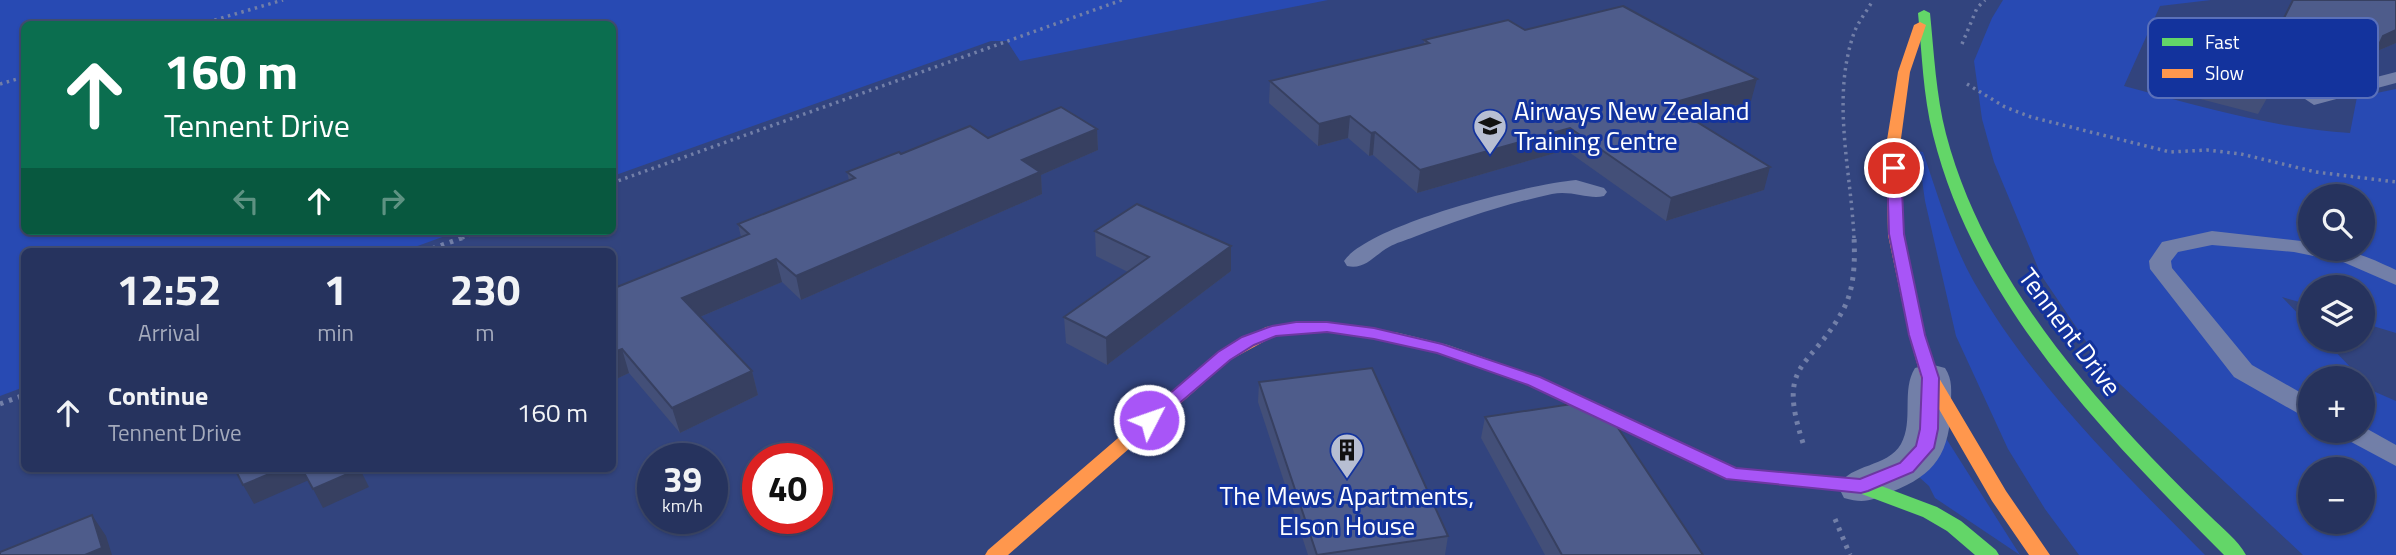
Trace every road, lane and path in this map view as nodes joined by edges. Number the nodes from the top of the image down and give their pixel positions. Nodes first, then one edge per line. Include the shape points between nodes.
1 (283, 0) edge
2 (1122, 0) edge
3 (1873, 0) edge
4 (1934, 0) edge
5 (1985, 0) edge
6 (1924, 13) junction
7 (211, 21) edge
8 (1958, 55) dead end
9 (2396, 77) edge
10 (21, 78) edge
11 (1960, 82) dead end
12 (2378, 82) edge
13 (0, 85) edge
14 (2318, 98) edge
15 (2314, 99) dead end
16 (616, 182) edge
17 (2396, 182) edge
18 (1597, 192) dead end
19 (470, 235) edge
20 (434, 248) edge
21 (1355, 261) dead end
22 (2396, 278) edge
23 (1930, 378) junction
24 (21, 396) edge
25 (2298, 402) edge
26 (0, 404) edge
27 (2372, 443) edge
28 (1806, 451) dead end
29 (2396, 457) edge
30 (1846, 497) junction
31 (995, 555) edge
32 (1850, 555) edge
33 (1989, 555) edge
34 (2040, 555) edge
35 (2236, 555) edge

1 - 7 path
2 - 16 path
3 - 28 path via 1854,31 1845,69 1853,281 1845,312 1807,355 1793,380 1792,417
4 - 6 main road
5 - 8 path via 1977,8
6 - 23 main road via 1904,72 1893,146 1896,234
6 - 35 main road, Tennent Drive via 1944,150 1984,256 2026,324 2066,374
9 - 12 lane
10 - 13 path
11 - 17 path via 2031,117 2170,152 2241,154 2316,172
14 - 15 lane
18 - 21 lane via 1563,186 1471,210 1381,242
19 - 20 path
22 - 25 lane via 2350,257 2294,245 2212,238 2170,247 2160,261 2161,269 2243,371
23 - 30 street via 1924,448 1906,467
23 - 34 main road via 1999,496
24 - 26 path
27 - 29 lane
30 - 31 main road via 1733,474 1534,381 1442,349 1353,330 1296,327 1272,331 1224,356
30 - 32 path
30 - 33 main road via 1930,512

